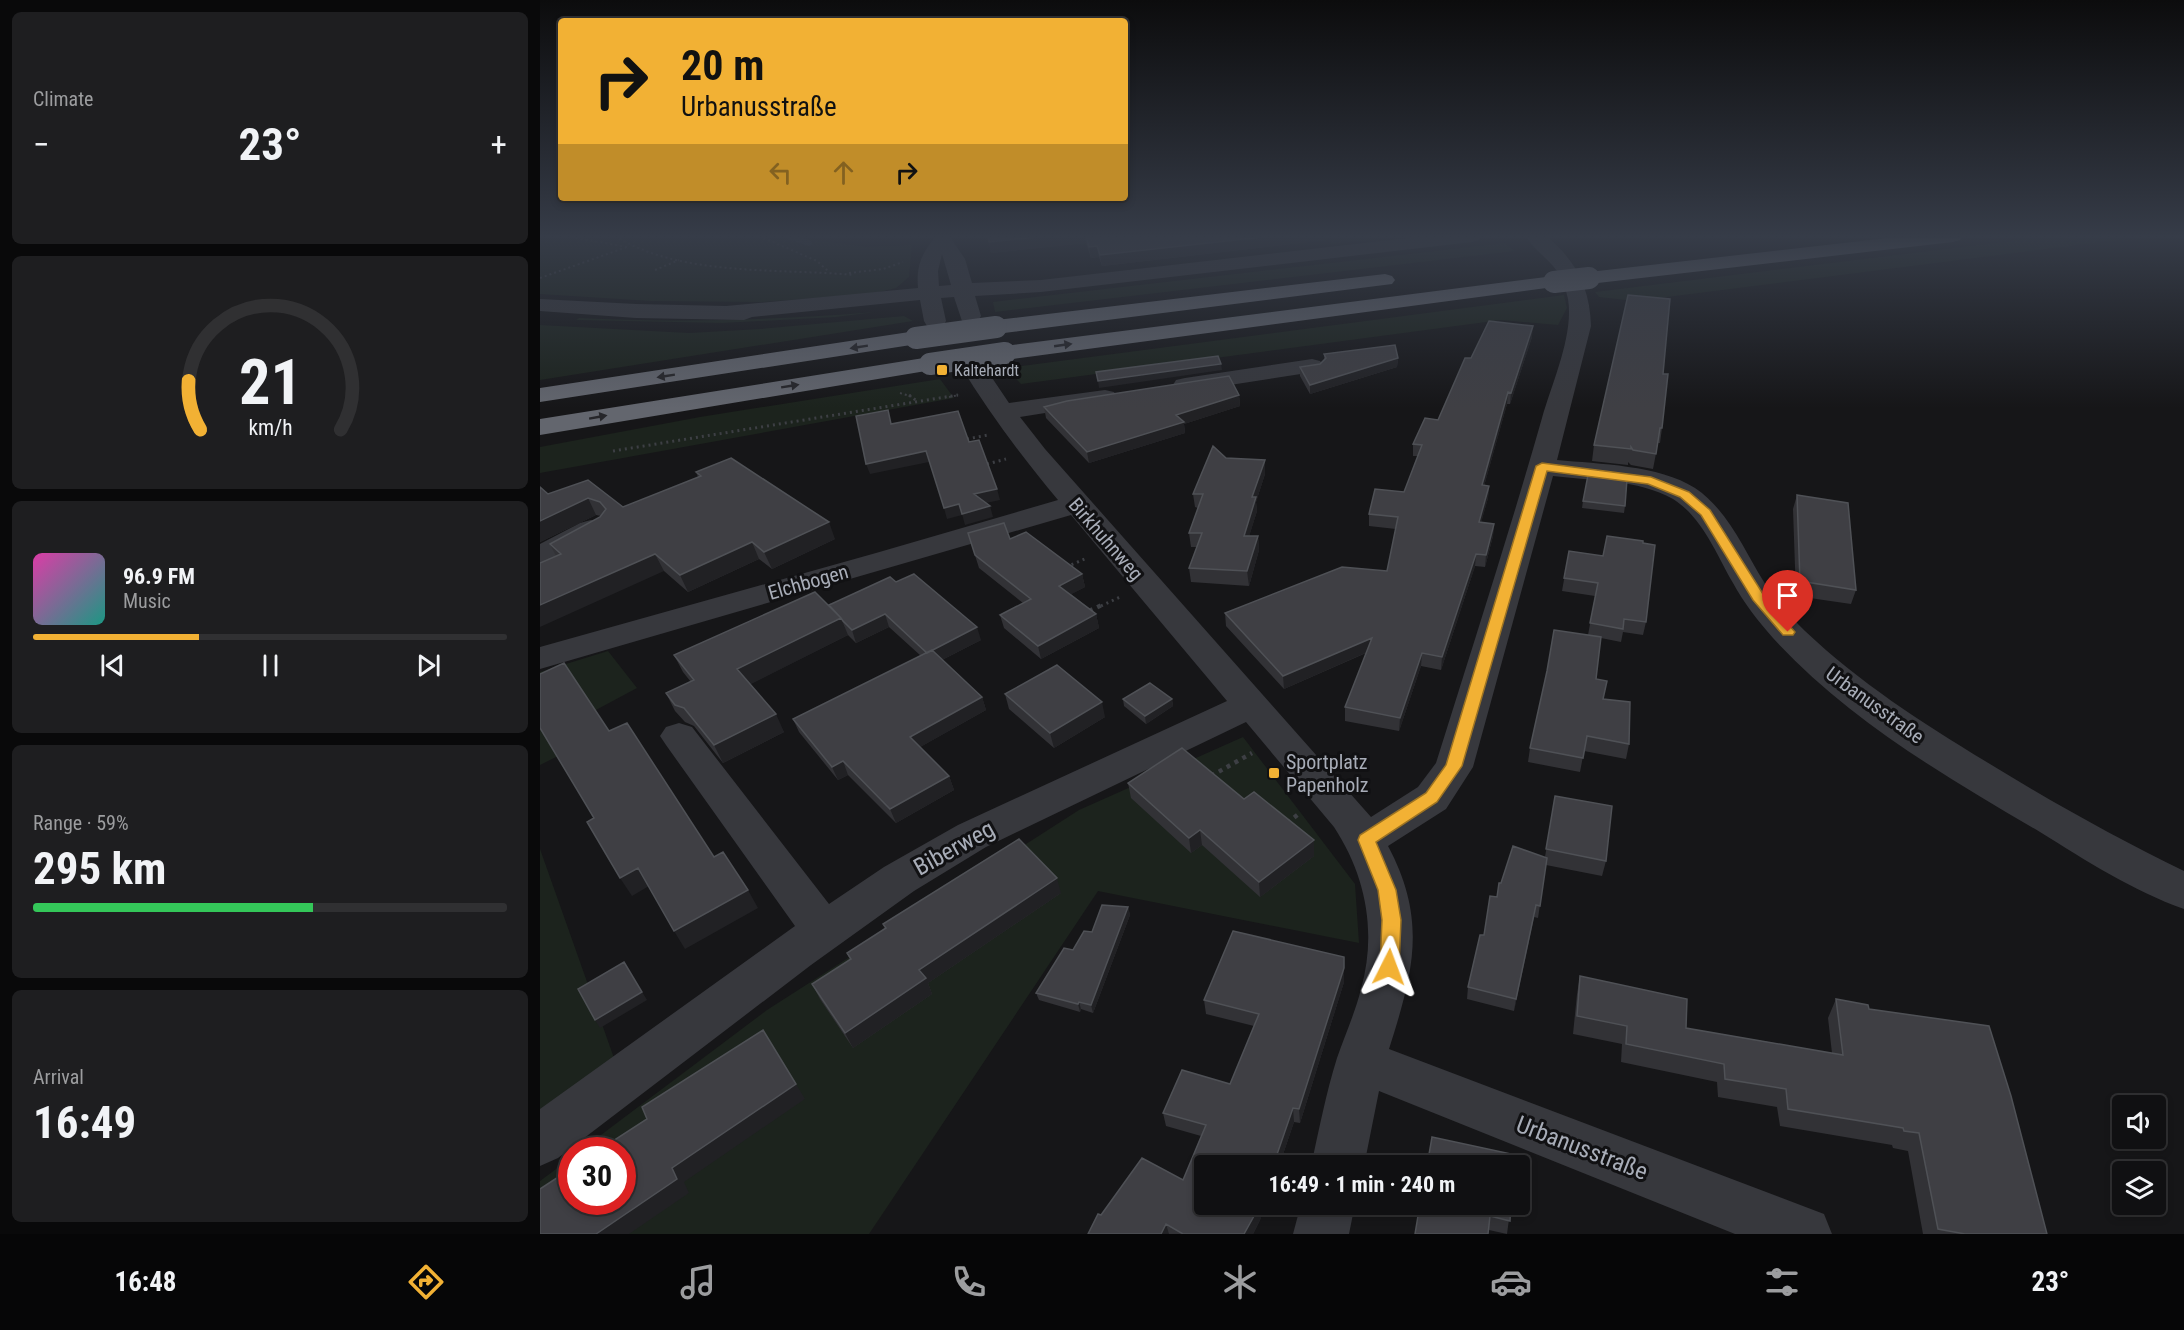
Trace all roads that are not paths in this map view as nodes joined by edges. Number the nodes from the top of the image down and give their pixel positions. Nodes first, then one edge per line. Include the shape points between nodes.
1 (931, 294) edge
2 (964, 294) edge
3 (1003, 294) edge
4 (1274, 294) edge
5 (1464, 294) edge
6 (1578, 294) edge
7 (966, 301) junction
8 (540, 305) edge
9 (932, 305) junction
10 (972, 365) dead end
11 (1312, 366) edge
12 (1163, 388) edge
13 (1129, 393) edge
14 (540, 395) edge
15 (995, 401) junction
16 (540, 427) edge
17 (1542, 466) junction
18 (1075, 504) junction
19 (597, 526) edge
20 (540, 556) edge
21 (540, 658) edge
22 (1250, 705) junction
23 (679, 736) dead end
24 (1366, 840) junction
25 (2184, 891) edge
26 (824, 931) junction
27 (1361, 1061) junction
28 (540, 1140) edge
29 (1340, 1155) edge
30 (1325, 1215) edge
31 (1321, 1234) edge
32 (1804, 1234) edge

1 - 9 street
2 - 7 street
3 - 7 street
4 -> 14 highway, bridge via 916,338
16 -> 5 highway, bridge via 1005,353
6 - 17 street via 1580,326
7 - 9 street
8 - 9 street via 781,315
10 - 15 street, Birkhuhnweg
11 - 12 street
13 - 15 street
15 - 18 street, Birkhuhnweg
17 - 24 street via 1454,766 1432,798
17 - 25 street, Urbanusstraße via 1651,481 1684,495 1706,512 1758,597 1798,644 1828,671 1921,740 1986,781 2096,846
18 - 21 street, Elchbogen
18 - 22 street, Birkhuhnweg
19 - 20 street
22 - 24 street
22 - 26 street, Biberweg via 972,836 899,879
23 - 26 street
24 - 27 street via 1387,890 1392,920 1389,967
26 - 28 street, Biberweg
27 - 29 street
27 - 32 street, Urbanusstraße
30 - 31 street

